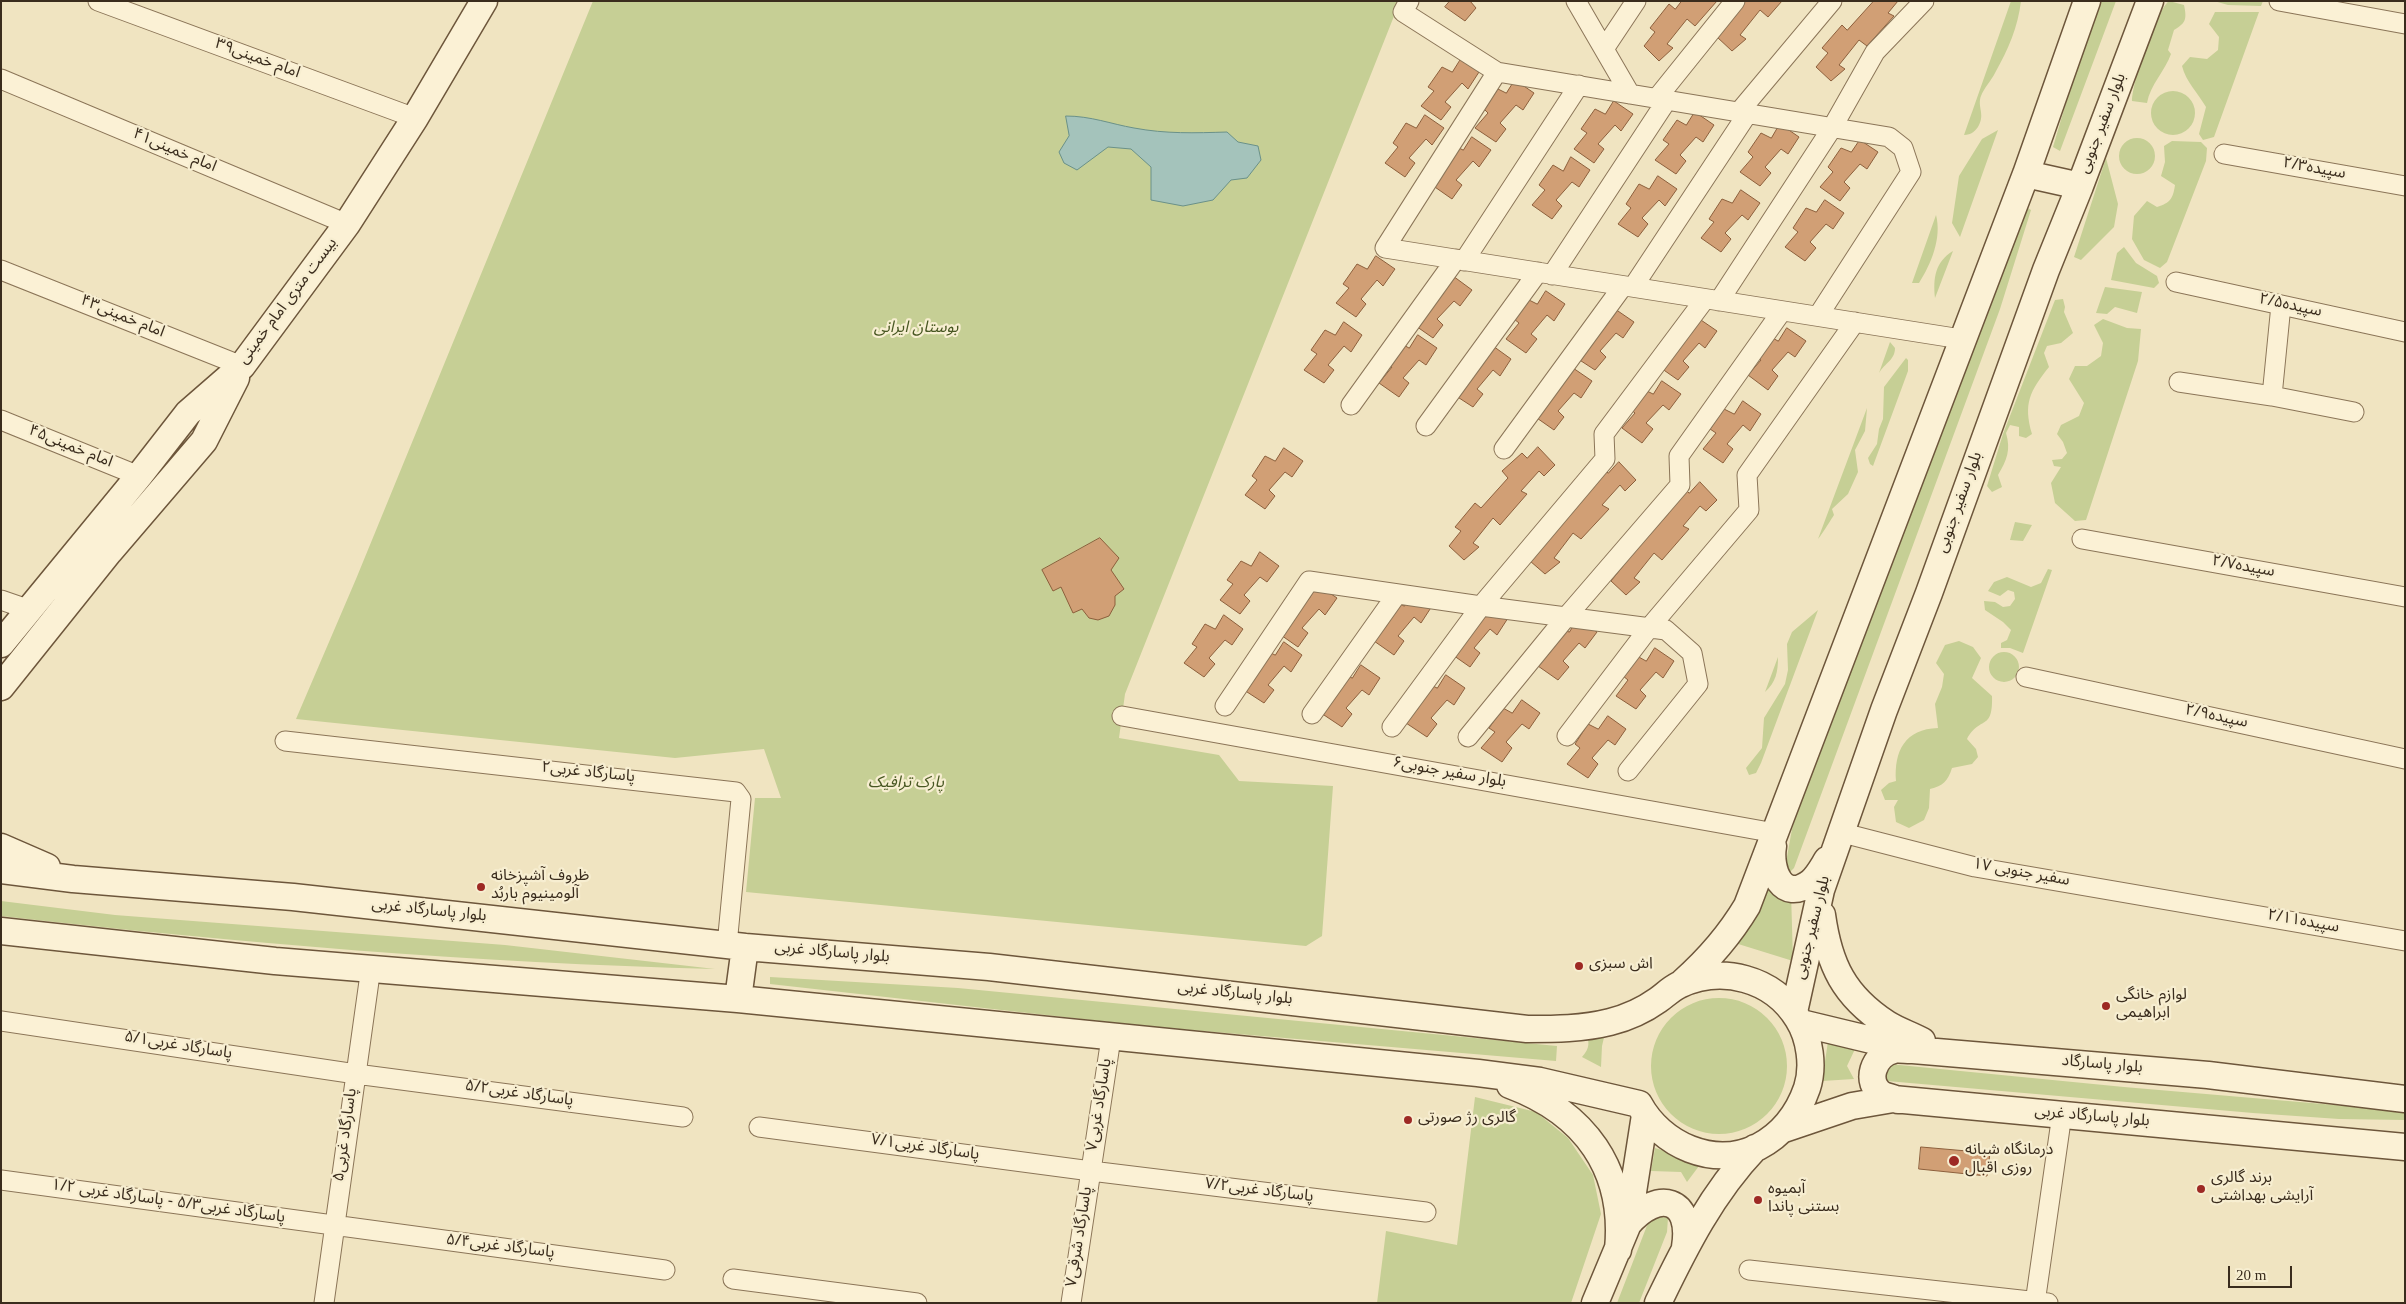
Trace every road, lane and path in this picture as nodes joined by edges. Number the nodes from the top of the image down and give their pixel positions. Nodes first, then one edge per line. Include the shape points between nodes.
1 (98, 1) edge
2 (484, 1) edge
3 (1409, 1) edge
4 (1576, 1) edge
5 (1636, 1) edge
6 (1735, 1) edge
7 (1832, 1) edge
8 (1924, 1) edge
9 (2087, 1) edge
10 (2150, 1) edge
11 (2279, 1) edge
12 (2405, 24) edge
13 (1604, 49) junction
14 (1497, 72) junction
15 (1, 79) edge
16 (1579, 85) junction
17 (1630, 94) junction
18 (1662, 99) junction
19 (1743, 113) junction
20 (415, 118) junction
21 (1832, 128) junction
22 (2224, 154) dead end
23 (2026, 174) junction
24 (2080, 186) junction
25 (2405, 186) edge
26 (347, 224) junction
27 (1460, 260) junction
28 (1, 270) edge
29 (1545, 274) junction
30 (2176, 282) dead end
31 (1628, 287) junction
32 (1712, 300) junction
33 (2281, 305) junction
34 (1782, 311) junction
35 (1818, 316) junction
36 (1855, 322) junction
37 (2405, 332) edge
38 (1961, 339) junction
39 (242, 366) junction
40 (2179, 382) dead end
41 (2272, 396) junction
42 (1351, 405) dead end
43 (2354, 412) dead end
44 (1, 420) edge
45 (1426, 426) dead end
46 (1504, 449) dead end
47 (139, 476) junction
48 (2082, 539) dead end
49 (1397, 594) junction
50 (2405, 597) edge
51 (1, 600) edge
52 (1481, 606) junction
53 (30, 610) junction
54 (1567, 616) junction
55 (1649, 628) junction
56 (1, 644) edge
57 (2026, 677) dead end
58 (1, 687) edge
59 (1225, 706) dead end
60 (1312, 714) dead end
61 (1122, 716) dead end
62 (1392, 727) dead end
63 (1568, 736) dead end
64 (1468, 737) dead end
65 (285, 741) dead end
66 (2405, 759) edge
67 (1628, 771) dead end
68 (1775, 833) junction
69 (1843, 833) junction
70 (1, 847) edge
71 (1, 870) edge
72 (73, 879) junction
73 (1820, 900) junction
74 (2200, 906) joint
75 (1, 931) edge
76 (2405, 940) edge
77 (736, 946) junction
78 (371, 967) junction
79 (1678, 985) junction
80 (738, 999) junction
81 (1797, 1017) junction
82 (1, 1020) edge
83 (1111, 1038) junction
84 (1913, 1050) junction
85 (1945, 1053) junction
86 (1478, 1073) junction
87 (356, 1074) junction
88 (2405, 1098) edge
89 (1898, 1100) junction
90 (1642, 1109) junction
91 (2062, 1114) junction
92 (683, 1117) dead end
93 (759, 1127) dead end
94 (1784, 1129) junction
95 (2405, 1147) edge
96 (1755, 1148) junction
97 (1091, 1171) junction
98 (1, 1180) edge
99 (1426, 1212) dead end
100 (1628, 1224) junction
101 (334, 1227) junction
102 (1685, 1247) junction
103 (1618, 1250) junction
104 (665, 1270) dead end
105 (1749, 1270) dead end
106 (733, 1279) dead end
107 (2040, 1302) edge
108 (324, 1303) edge
109 (917, 1303) edge
110 (1071, 1303) edge
111 (1595, 1303) edge
112 (1658, 1303) edge

1 - 20 street, امام خمینی۳۹
2 - 20 main road, بیست متری امام خمینی
3 - 14 street via 1403,12
4 - 13 street
5 - 13 street
6 - 18 street
7 - 19 street
8 - 21 street via 1875,52
9 - 23 main road
10 - 24 main road, بلوار سفیر جنوبی
11 - 12 street
13 - 17 street
14 - 16 street
14 - 27 street via 1385,248
15 - 26 street, امام خمینی۴۱
16 - 17 street
16 - 27 street
17 - 18 street
18 - 19 street
18 - 29 street
19 - 21 street
19 - 31 street
20 - 26 main road, بیست متری امام خمینی
21 - 32 street
21 - 35 street via 1890,137 1903,148 1910,172
22 - 25 street, سپیده۲/۳
23 - 24 main road
23 - 38 main road
24 - 69 main road, بلوار سفیر جنوبی via 1884,710
26 - 39 main road, بیست متری امام خمینی
27 - 29 street
27 - 42 street
28 - 39 street, امام خمینی۴۳
29 - 31 street
29 - 45 street
30 - 33 street, سپیده۲/۵
31 - 32 street
31 - 46 street
32 - 34 street
32 - 52 street via 1604,434 1605,459
33 - 37 street, سپیده۲/۵
33 - 41 street
34 - 35 street
34 - 54 street via 1679,456 1680,485
35 - 36 street
36 - 38 street
36 - 55 street via 1747,475 1749,510
38 - 68 main road
39 - 47 main road, بیست متری امام خمینی via 188,413
39 - 58 main road via 204,440
40 - 41 street
41 - 43 street
44 - 47 street, امام خمینی۴۵
47 - 53 main road, بیست متری امام خمینی
48 - 50 street, سپیده۲/۷
49 - 52 street
49 - 59 street via 1309,581
49 - 60 street
51 - 53 street
52 - 54 street
52 - 62 street
53 - 56 main road, بیست متری امام خمینی
54 - 55 street
54 - 64 street
55 - 63 street
55 - 67 street via 1666,630 1692,653 1698,684
57 - 66 street, سپیده۲/۹
61 - 68 street, بلوار سفیر جنوبی۶
65 - 77 street, پاسارگاد غربی۲ via 736,792 740,808
68 - 69 main road via 1772,866 1780,882 1789,888 1800,888 1816,877
68 - 79 main road via 1747,906 1735,926 1714,954
69 - 73 main road, بلوار سفیر جنوبی
69 - 74 street, سفیر جنوبی ۱۷ via 1975,866
70 - 72 main road
71 - 72 main road, بلوار پاسارگاد غربی
72 - 77 main road, بلوار پاسارگاد غربی via 293,897
73 - 81 main road, بلوار سفیر جنوبی
73 - 85 main road via 1826,945 1850,993 1889,1025
74 - 76 street, سپیده۲/۱۱
75 - 78 main road via 275,961
77 - 79 main road, بلوار پاسارگاد غربی via 989,967 1527,1029 1562,1029 1610,1022 1638,1011
77 - 80 main road
78 - 80 main road
78 - 87 street, پاسارگاد غربی۵
79 - 81 main road via 1720,975 1741,977 1762,984 1779,996
80 - 83 main road
81 - 84 main road, بلوار پاسارگاد
81 - 94 main road via 1810,1050 1810,1079 1801,1106
82 - 87 street, پاسارگاد غربی۵/۱
83 - 86 main road
83 - 97 street, پاسارگاد غربی۷
84 - 85 main road, بلوار پاسارگاد
84 - 89 main road via 1894,1050 1875,1064 1872,1076 1876,1087 1882,1094
85 - 88 main road, بلوار پاسارگاد via 2208,1075
86 - 90 main road via 1540,1081
86 - 103 main road via 1519,1089 1561,1111 1592,1143 1612,1182 1620,1226
87 - 92 street, پاسارگاد غربی۵/۲
87 - 101 street, پاسارگاد غربی۵
89 - 91 main road, بلوار پاسارگاد غربی
89 - 94 main road, بلوار پاسارگاد غربی via 1852,1106
90 - 96 main road via 1661,1133 1682,1147 1706,1154 1731,1154
90 - 100 main road
91 - 95 main road, بلوار پاسارگاد غربی
91 - 107 street
93 - 97 street, پاسارگاد غربی۷/۱
94 - 96 main road
96 - 102 main road via 1702,1216
97 - 99 street, پاسارگاد غربی۷/۲
97 - 110 street, پاسارگاد شرقی۷
98 - 101 street, پاسارگاد غربی۵/۳ - پاسارگاد غربی ۱/۲
100 - 102 main road via 1648,1206 1670,1202 1677,1207 1686,1224
100 - 103 main road
101 - 104 street, پاسارگاد غربی۵/۴
101 - 108 street, پاسارگاد غربی۵
102 - 112 main road
103 - 111 main road
105 - 107 street
106 - 109 street

